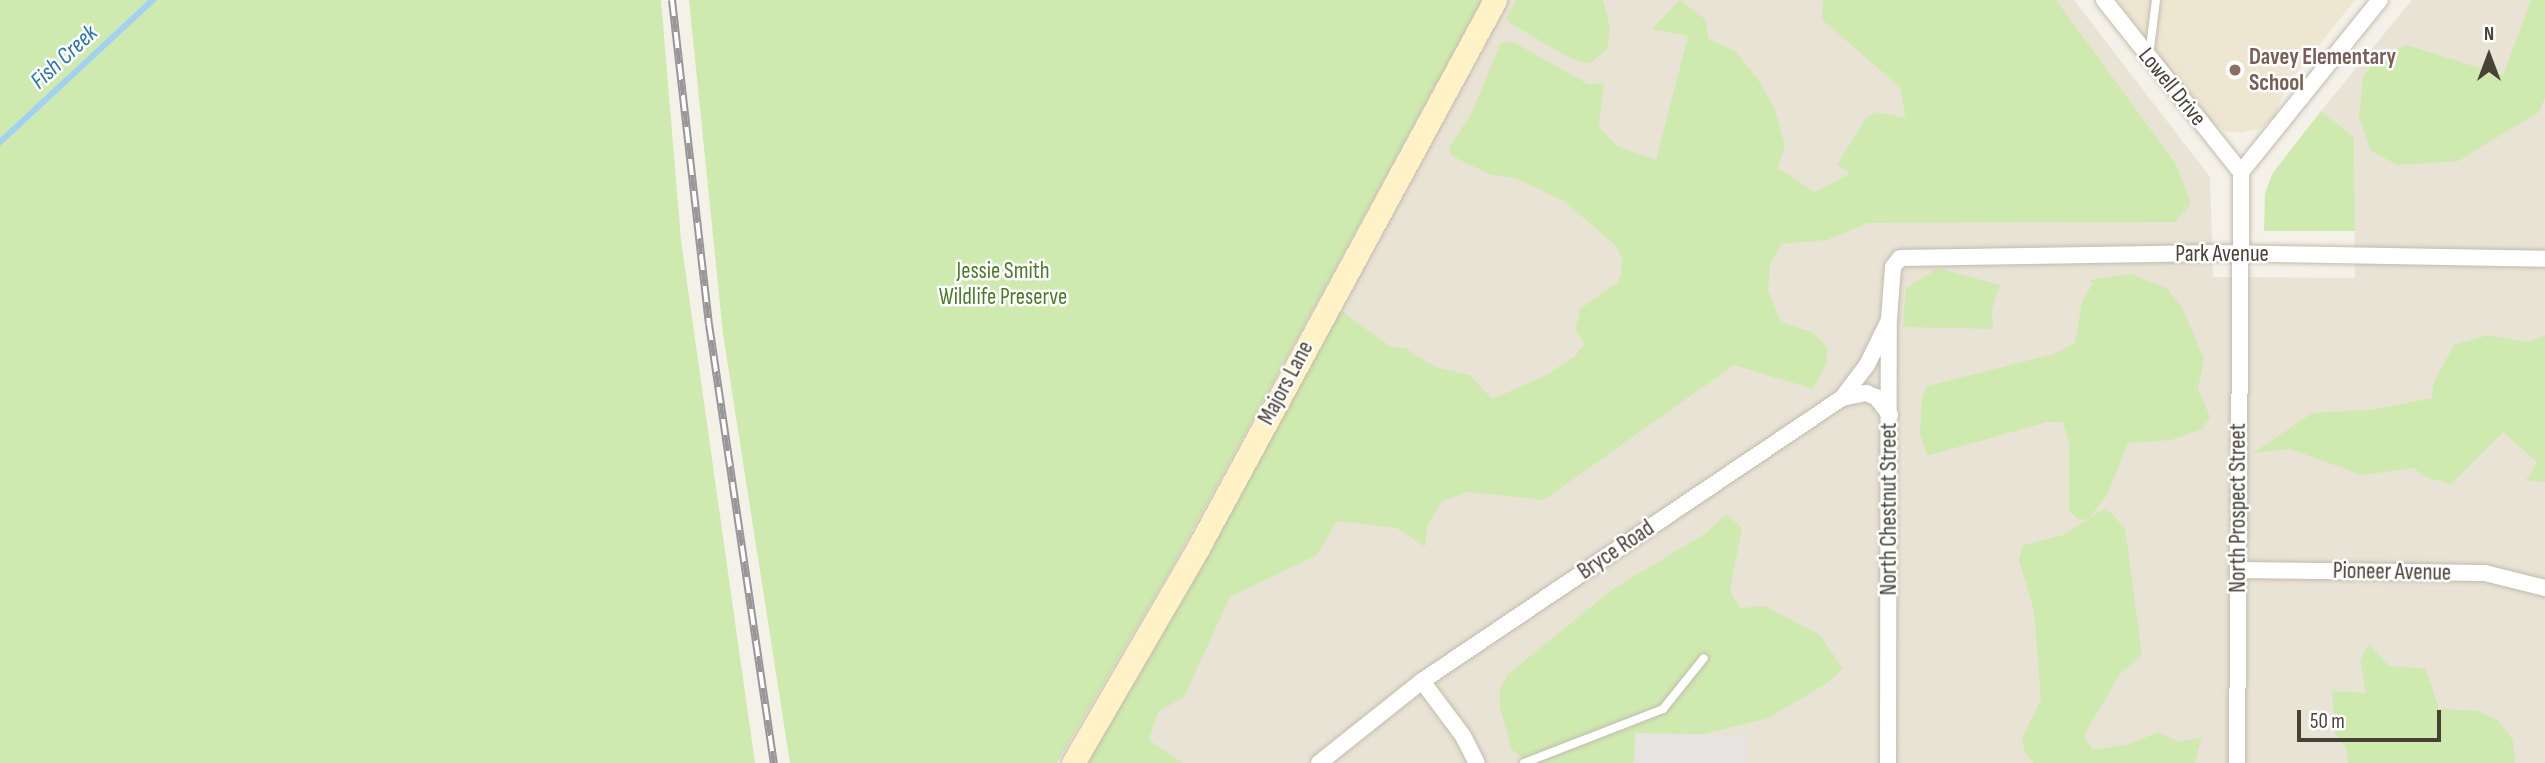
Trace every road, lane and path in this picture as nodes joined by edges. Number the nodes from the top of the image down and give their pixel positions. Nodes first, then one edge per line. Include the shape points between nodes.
1 (1495, 0) edge
2 (2104, 0) edge
3 (2156, 0) edge
4 (2380, 0) edge
5 (2148, 58) junction
6 (2241, 172) junction
7 (2240, 254) junction
8 (1900, 258) joint
9 (2545, 259) edge
10 (1889, 319) junction
11 (1842, 398) junction
12 (1890, 415) junction
13 (2238, 570) junction
14 (2545, 588) edge
15 (1704, 658) dead end
16 (1422, 681) junction
17 (1073, 763) edge
18 (1319, 763) edge
19 (1477, 763) edge
20 (1524, 763) edge
21 (1888, 763) edge
22 (2237, 763) edge

1 - 17 street, Majors Lane via 1198,548
2 - 5 street, Lowell Drive
3 - 5 lane
4 - 6 street
5 - 6 street, Lowell Drive
6 - 7 street, North Prospect Street
7 - 8 street, Park Avenue
7 - 9 street, Park Avenue
7 - 13 street, North Prospect Street
8 - 10 street, North Chestnut Street via 1892,267
10 - 11 street, Bryce Road via 1867,365
10 - 12 street, North Chestnut Street
11 - 12 street via 1866,393 1876,397
11 - 16 street, Bryce Road
12 - 21 street, North Chestnut Street
13 - 14 street, Pioneer Avenue via 2485,573
13 - 22 street, North Prospect Street
15 - 20 lane via 1663,709
16 - 18 street, Bryce Road
16 - 19 street

